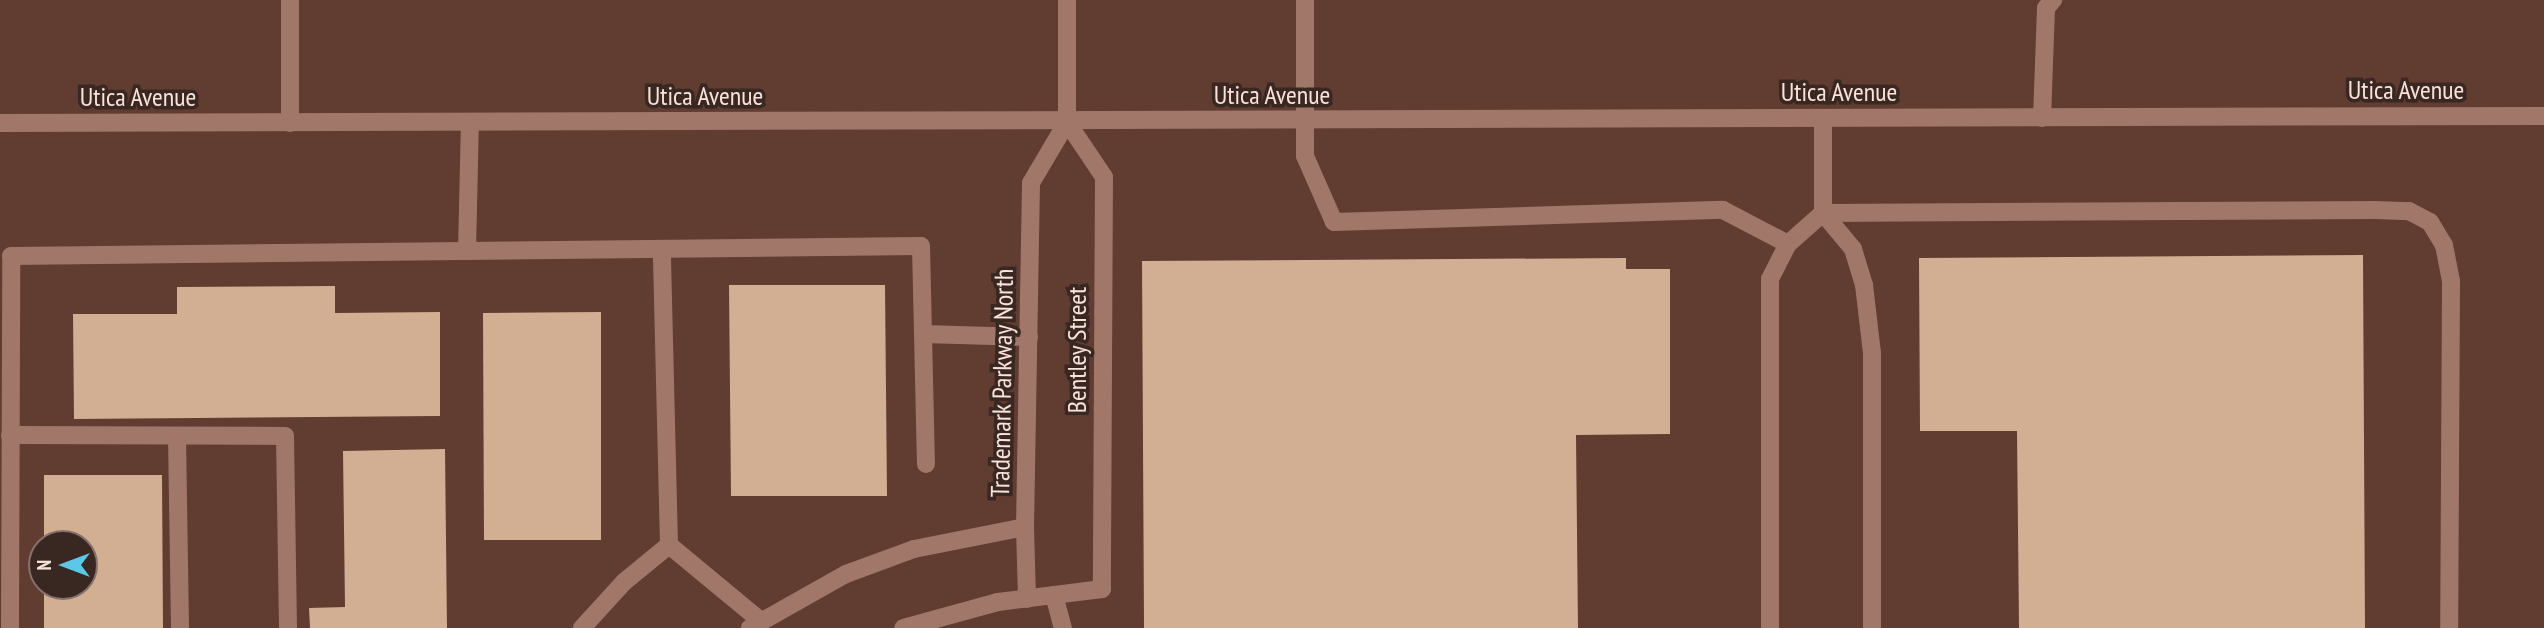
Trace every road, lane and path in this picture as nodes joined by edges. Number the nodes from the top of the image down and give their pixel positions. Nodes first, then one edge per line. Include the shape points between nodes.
1 (290, 0) edge
2 (1067, 0) edge
3 (1305, 0) edge
4 (2053, 0) edge
5 (2544, 116) edge
6 (2042, 118) junction
7 (1823, 119) junction
8 (1303, 121) junction
9 (470, 122) junction
10 (1067, 122) junction
11 (0, 123) edge
12 (290, 123) junction
13 (1823, 213) junction
14 (1788, 244) junction
15 (662, 249) junction
16 (467, 251) junction
17 (923, 334) junction
18 (1029, 337) junction
19 (10, 435) junction
20 (177, 436) junction
21 (926, 464) dead end
22 (1025, 527) junction
23 (669, 545) junction
24 (1054, 595) junction
25 (1027, 599) junction
26 (759, 626) edge
27 (10, 628) edge
28 (180, 628) edge
29 (288, 628) edge
30 (582, 628) edge
31 (903, 628) edge
32 (1063, 628) edge
33 (1770, 628) edge
34 (1872, 628) edge
35 (2449, 628) edge

1 - 12 street
2 - 10 street
3 - 8 street
4 - 6 street via 2046,8
5 - 6 street, Utica Avenue
6 - 7 street, Utica Avenue
7 - 8 street, Utica Avenue
7 - 13 street
8 - 10 street, Utica Avenue
8 - 14 street via 1305,156 1334,222 1723,210
9 - 10 street, Utica Avenue
9 - 12 street, Utica Avenue
9 - 16 street
10 - 18 street, Trademark Parkway North via 1031,183
10 - 24 street, Bentley Street via 1104,177 1102,589
11 - 12 street, Utica Avenue
13 - 14 street
13 - 34 street via 1853,249 1864,285 1872,353
13 - 35 street via 2375,210 2409,211 2430,222 2444,245 2451,281
14 - 33 street via 1770,279
15 - 16 street
15 - 17 street via 921,246
15 - 23 street
16 - 19 street via 11,256
17 - 18 street
17 - 21 street
18 - 22 street, Trademark Parkway North
19 - 20 street
19 - 27 street
20 - 28 street
20 - 29 street via 285,436
22 - 25 street
22 - 26 street, Trademark Parkway North via 914,550 846,574
23 - 26 street
23 - 30 street via 624,582
24 - 25 street
24 - 32 street
25 - 31 street

